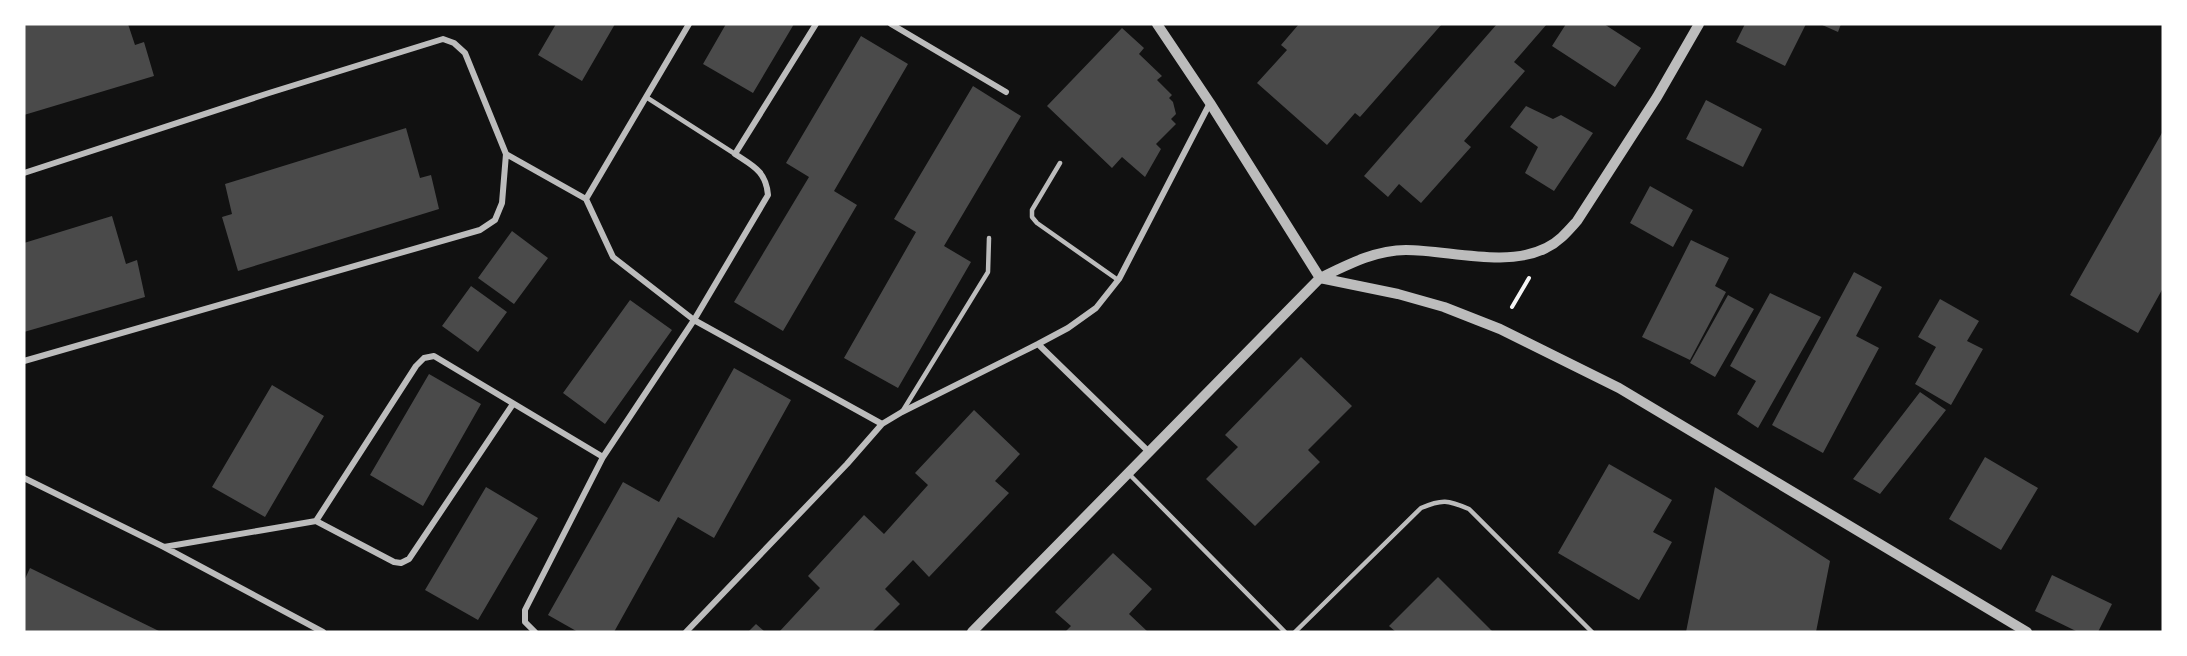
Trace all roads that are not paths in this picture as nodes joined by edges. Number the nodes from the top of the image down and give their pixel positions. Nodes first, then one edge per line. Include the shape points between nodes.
1 (689, 24) edge
2 (816, 24) edge
3 (891, 24) edge
4 (1157, 24) edge
5 (1699, 24) edge
6 (1006, 92) dead end
7 (646, 97) junction
8 (1210, 103) junction
9 (506, 154) junction
10 (735, 154) junction
11 (1060, 163) dead end
12 (24, 173) edge
13 (586, 199) junction
14 (989, 238) dead end
15 (1320, 278) junction
16 (1118, 280) junction
17 (694, 320) junction
18 (1038, 345) junction
19 (24, 361) edge
20 (513, 404) junction
21 (902, 412) junction
22 (882, 424) junction
23 (1148, 451) junction
24 (603, 457) junction
25 (1127, 473) junction
26 (24, 478) edge
27 (316, 521) junction
28 (164, 547) junction
29 (977, 630) edge
30 (323, 632) edge
31 (535, 632) edge
32 (686, 632) edge
33 (1285, 632) edge
34 (1295, 632) edge
35 (1592, 632) edge
36 (2027, 632) edge

1 - 7 street
2 - 10 street
3 - 6 street
4 - 8 street
5 - 15 street via 1577,221 1546,248 1523,256 1501,257 1405,250 1380,253
7 - 10 lane
7 - 13 street
8 - 15 street
8 - 16 street
9 - 12 street via 465,53 443,39
9 - 13 street
9 - 19 street via 502,203 495,220 480,230
10 - 17 street via 760,171 768,195
11 - 16 lane via 1032,210 1032,217
13 - 17 street via 613,257
14 - 21 lane via 988,272
15 - 23 street
15 - 36 street via 1444,307 1500,329 1619,388
16 - 18 street via 1096,308
17 - 22 street
17 - 24 street
18 - 21 street
18 - 23 street
20 - 24 street
20 - 27 street via 409,560 394,561
20 - 27 street via 434,356 424,358
21 - 22 street
22 - 32 street
23 - 25 street
24 - 31 street via 525,610 525,622
25 - 29 street
25 - 33 lane
26 - 28 street
27 - 28 street
28 - 30 street
34 - 35 lane via 1421,508 1436,501 1451,501 1469,509

